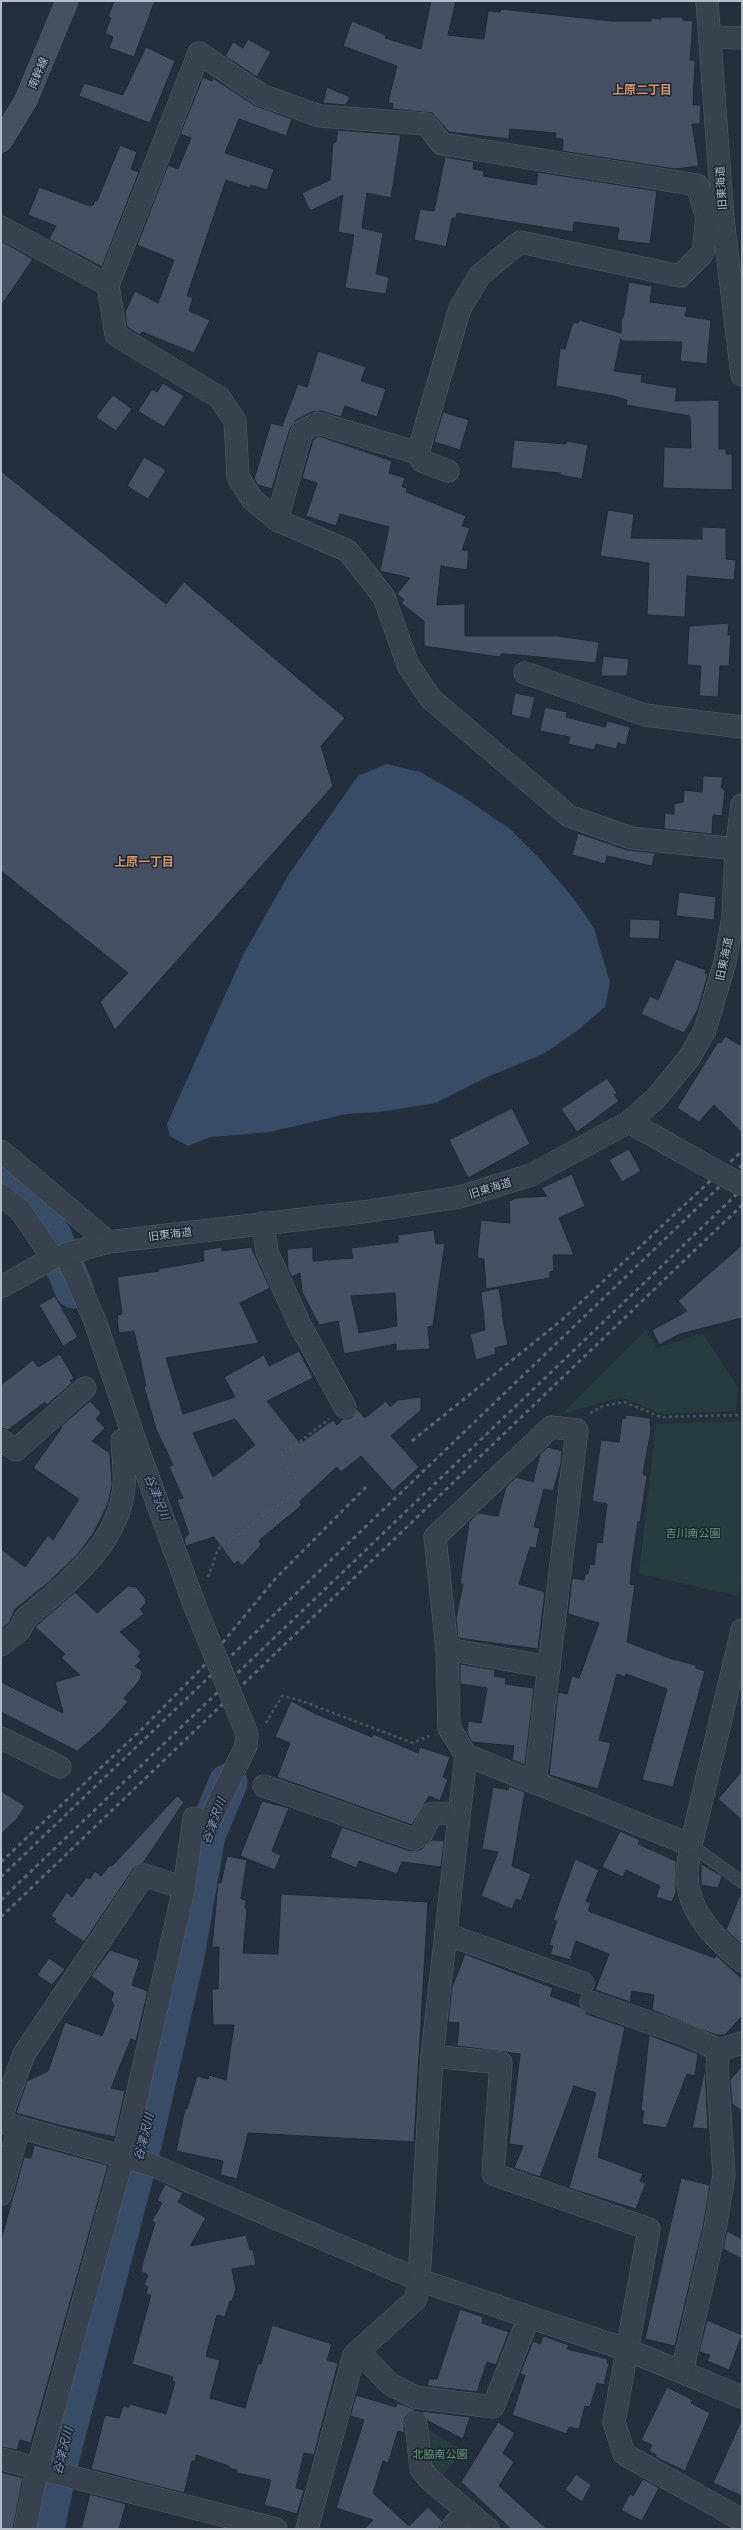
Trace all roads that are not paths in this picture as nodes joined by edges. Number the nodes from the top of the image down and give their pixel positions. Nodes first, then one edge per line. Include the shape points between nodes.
1 (67, 1) edge
2 (707, 1) edge
3 (710, 37) junction
4 (742, 38) edge
5 (1, 141) edge
6 (715, 218) junction
7 (1, 227) edge
8 (108, 285) junction
9 (741, 341) edge
10 (742, 375) edge
11 (418, 453) junction
12 (448, 471) dead end
13 (277, 520) junction
14 (526, 673) dead end
15 (742, 727) edge
16 (742, 805) edge
17 (736, 849) junction
18 (628, 1122) junction
19 (1, 1151) edge
20 (742, 1185) edge
21 (1, 1194) edge
22 (263, 1223) junction
23 (108, 1242) junction
24 (60, 1257) junction
25 (1, 1287) edge
26 (85, 1388) dead end
27 (345, 1407) road end
28 (133, 1436) junction
29 (1, 1440) edge
30 (742, 1630) edge
31 (1, 1645) edge
32 (447, 1649) junction
33 (549, 1667) junction
34 (1, 1738) edge
35 (466, 1755) junction
36 (60, 1766) dead end
37 (536, 1783) junction
38 (264, 1786) dead end
39 (459, 1813) junction
40 (691, 1846) junction
41 (742, 1882) edge
42 (184, 1888) junction
43 (446, 1934) junction
44 (742, 1961) edge
45 (742, 2043) edge
46 (719, 2050) junction
47 (432, 2056) junction
48 (7, 2122) edge
49 (123, 2157) junction
50 (1, 2194) edge
51 (419, 2280) junction
52 (529, 2317) junction
53 (628, 2350) junction
54 (358, 2351) junction
55 (682, 2372) junction
56 (742, 2397) edge
57 (416, 2423) dead end
58 (1, 2459) edge
59 (37, 2470) junction
60 (466, 2510) junction
61 (742, 2520) edge
62 (237, 2524) edge
63 (25, 2529) edge
64 (276, 2529) edge
65 (308, 2529) edge
66 (451, 2529) edge
67 (488, 2529) edge

1 - 5 main road, 南幹線 via 26,100
2 - 3 street, 旧東海道
3 - 4 street
3 - 6 street, 旧東海道
6 - 8 street via 698,184 442,144 426,124 320,116 261,95 198,53
6 - 9 street, 旧東海道
6 - 11 street via 703,253 680,276 520,242 480,275 460,308
7 - 8 street
8 - 13 street via 116,335 220,398 235,421 238,477 252,499
9 - 10 street, 旧東海道
11 - 12 street via 422,461
11 - 13 street via 318,423 302,431
13 - 17 street via 348,551 384,596 408,665 431,699 569,816 631,838
14 - 15 street via 645,715
16 - 17 street, 旧東海道
17 - 18 street, 旧東海道 via 732,924 725,962 705,1030 689,1058 656,1098
18 - 20 street, bridge
18 - 22 street, 旧東海道 via 531,1175 460,1197 363,1212
19 - 23 street
21 - 24 street via 20,1210
22 - 23 street, 旧東海道
22 - 27 street via 266,1252 300,1325
23 - 24 street, 旧東海道
24 - 25 street, 旧東海道
24 - 28 street via 95,1321
26 - 29 street via 16,1450
28 - 31 street via 122,1440 124,1486 116,1518 100,1549 25,1619 19,1631
28 - 42 street, bridge via 196,1610 247,1734 246,1746 209,1822 194,1818
30 - 40 street
32 - 33 street
32 - 33 street via 435,1537 551,1427 577,1430
32 - 35 street via 449,1728
33 - 37 street
34 - 36 street
35 - 37 street
35 - 39 street
37 - 40 street
38 - 39 street via 414,1838 421,1835 431,1814
39 - 43 street
40 - 41 lane
40 - 44 street via 687,1876 691,1898 700,1918
42 - 48 street via 144,1875 24,2054
42 - 49 street
43 - 46 street
43 - 47 street
45 - 46 street
46 - 55 street via 717,2066 724,2175 715,2229
47 - 51 street
47 - 53 street via 501,2063 493,2174 649,2229
48 - 49 street
48 - 50 street
49 - 51 street via 152,2165
49 - 59 street
51 - 52 street
51 - 54 street via 416,2299
52 - 53 street
52 - 54 street via 493,2407 415,2397 390,2384
53 - 55 street
53 - 61 street via 614,2422 624,2454
54 - 65 street via 354,2355
55 - 56 street
57 - 60 street via 421,2469 429,2479
58 - 59 street
59 - 62 street
59 - 63 street
60 - 66 street
60 - 67 street
62 - 64 street

